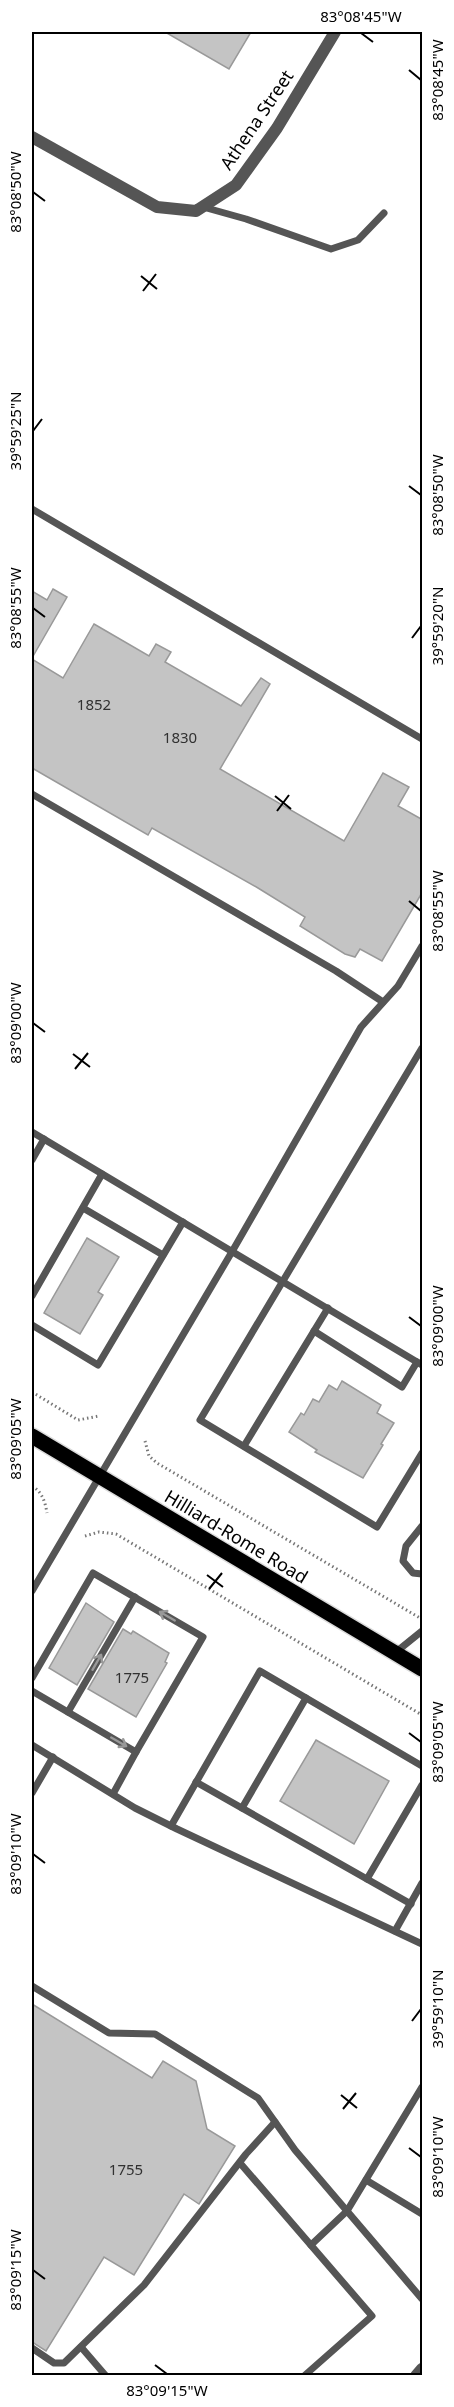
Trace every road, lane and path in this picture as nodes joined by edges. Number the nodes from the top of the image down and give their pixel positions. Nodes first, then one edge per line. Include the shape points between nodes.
1 (335, 32) edge
2 (32, 137) edge
3 (203, 207) junction
4 (384, 213) dead end
5 (32, 509) edge
6 (423, 739) edge
7 (32, 794) edge
8 (423, 946) edge
9 (383, 1002) junction
10 (423, 1048) edge
11 (32, 1132) edge
12 (44, 1139) junction
13 (32, 1160) edge
14 (102, 1174) junction
15 (83, 1208) junction
16 (183, 1222) junction
17 (233, 1250) junction
18 (163, 1255) junction
19 (284, 1281) junction
20 (32, 1296) edge
21 (328, 1308) junction
22 (32, 1325) edge
23 (314, 1331) junction
24 (420, 1363) edge
25 (32, 1392) edge
26 (99, 1416) dead end
27 (32, 1437) edge
28 (145, 1441) dead end
29 (244, 1446) junction
30 (423, 1453) edge
31 (98, 1477) junction
32 (32, 1486) edge
33 (47, 1513) dead end
34 (423, 1526) edge
35 (85, 1536) dead end
36 (423, 1574) edge
37 (32, 1591) edge
38 (135, 1597) junction
39 (423, 1620) edge
40 (423, 1631) edge
41 (396, 1653) junction
42 (423, 1669) edge
43 (32, 1678) edge
44 (32, 1691) edge
45 (306, 1698) junction
46 (68, 1712) junction
47 (423, 1715) edge
48 (32, 1745) edge
49 (136, 1752) junction
50 (53, 1758) junction
51 (423, 1766) edge
52 (196, 1782) junction
53 (423, 1785) edge
54 (32, 1793) edge
55 (113, 1794) junction
56 (242, 1808) junction
57 (171, 1826) junction
58 (367, 1879) junction
59 (423, 1883) edge
60 (411, 1904) junction
61 (395, 1931) junction
62 (423, 1944) edge
63 (32, 1986) edge
64 (423, 2087) edge
65 (275, 2122) junction
66 (240, 2163) junction
67 (366, 2180) junction
68 (347, 2211) junction
69 (423, 2214) edge
70 (311, 2245) junction
71 (423, 2299) edge
72 (81, 2347) junction
73 (32, 2348) edge
74 (423, 2369) edge
75 (106, 2376) edge
76 (304, 2376) edge
77 (416, 2376) edge

1 - 3 street, Athena Street via 277,128 236,185
2 - 3 street via 158,207 196,211
3 - 4 lane via 331,249 358,240
5 - 6 lane
7 - 9 lane
8 - 9 lane
9 - 17 lane via 361,1027
10 - 19 lane
11 - 12 lane
12 - 13 lane
12 - 14 lane
14 - 15 lane
14 - 16 lane
15 - 18 lane
15 - 20 lane
16 - 17 lane
16 - 18 lane
17 - 19 lane
17 - 31 lane
18 - 22 lane via 98,1365
19 - 21 lane
19 - 29 lane via 200,1420
21 - 23 lane
21 - 24 lane
23 - 24 lane via 402,1387
23 - 29 lane
25 - 26 path via 78,1420
27 - 31 main road, Hilliard-Rome Road
28 - 39 path via 149,1456 157,1463
29 - 30 lane via 377,1527
31 - 37 lane
31 - 41 main road, Hilliard-Rome Road
32 - 33 path via 39,1490
34 - 36 lane via 406,1546 403,1561 413,1573
35 - 47 path via 116,1533
38 - 43 lane via 93,1573
46 -> 38 lane
49 -> 38 lane via 203,1637
40 - 41 lane
41 - 42 main road, Hilliard-Rome Road
44 - 46 lane
45 - 51 lane
45 - 52 lane via 260,1671
45 - 56 lane
46 -> 49 lane
48 - 50 lane
49 - 55 lane
50 - 54 lane
50 - 55 lane
52 - 56 lane
52 - 57 lane
53 - 58 lane
55 - 57 lane
56 - 58 lane
57 - 61 lane
58 - 60 lane
59 - 60 lane
60 - 61 lane
61 - 62 lane
63 - 65 lane via 109,2033 155,2034 258,2098
64 - 67 lane
65 - 66 lane
65 - 68 lane
66 - 70 lane
66 - 72 lane via 144,2285
67 - 68 lane
67 - 69 lane
68 - 70 lane
68 - 71 lane
70 - 76 lane via 372,2316
72 - 73 lane via 64,2363 54,2363
72 - 75 lane
74 - 77 street

